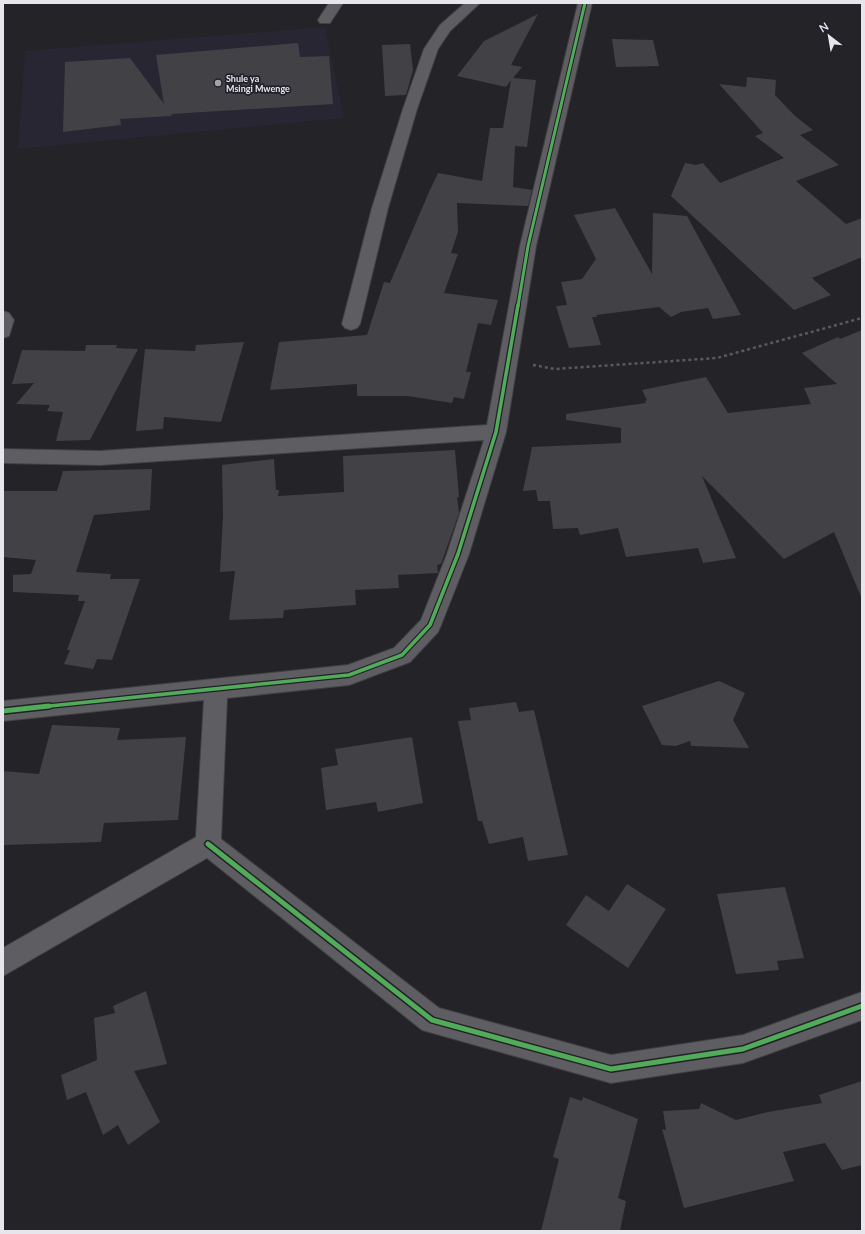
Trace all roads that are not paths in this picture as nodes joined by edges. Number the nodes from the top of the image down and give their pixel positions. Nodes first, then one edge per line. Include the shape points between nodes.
1 (336, 3) edge
2 (473, 3) edge
3 (585, 3) edge
4 (325, 20) dead end
5 (3, 317) edge
6 (351, 324) dead end
7 (3, 332) edge
8 (496, 432) junction
9 (3, 456) edge
10 (216, 690) junction
11 (3, 711) edge
12 (208, 844) junction
13 (3, 963) edge
14 (862, 1006) edge

1 - 4 street
2 - 6 street via 445,28 431,49 380,208
3 - 8 street via 528,246
5 - 7 street
8 - 9 street via 100,458
8 - 10 street via 458,554 430,625 402,655 349,675
10 - 11 street
10 - 12 street
12 - 13 street
12 - 14 street via 432,1020 611,1069 743,1049

